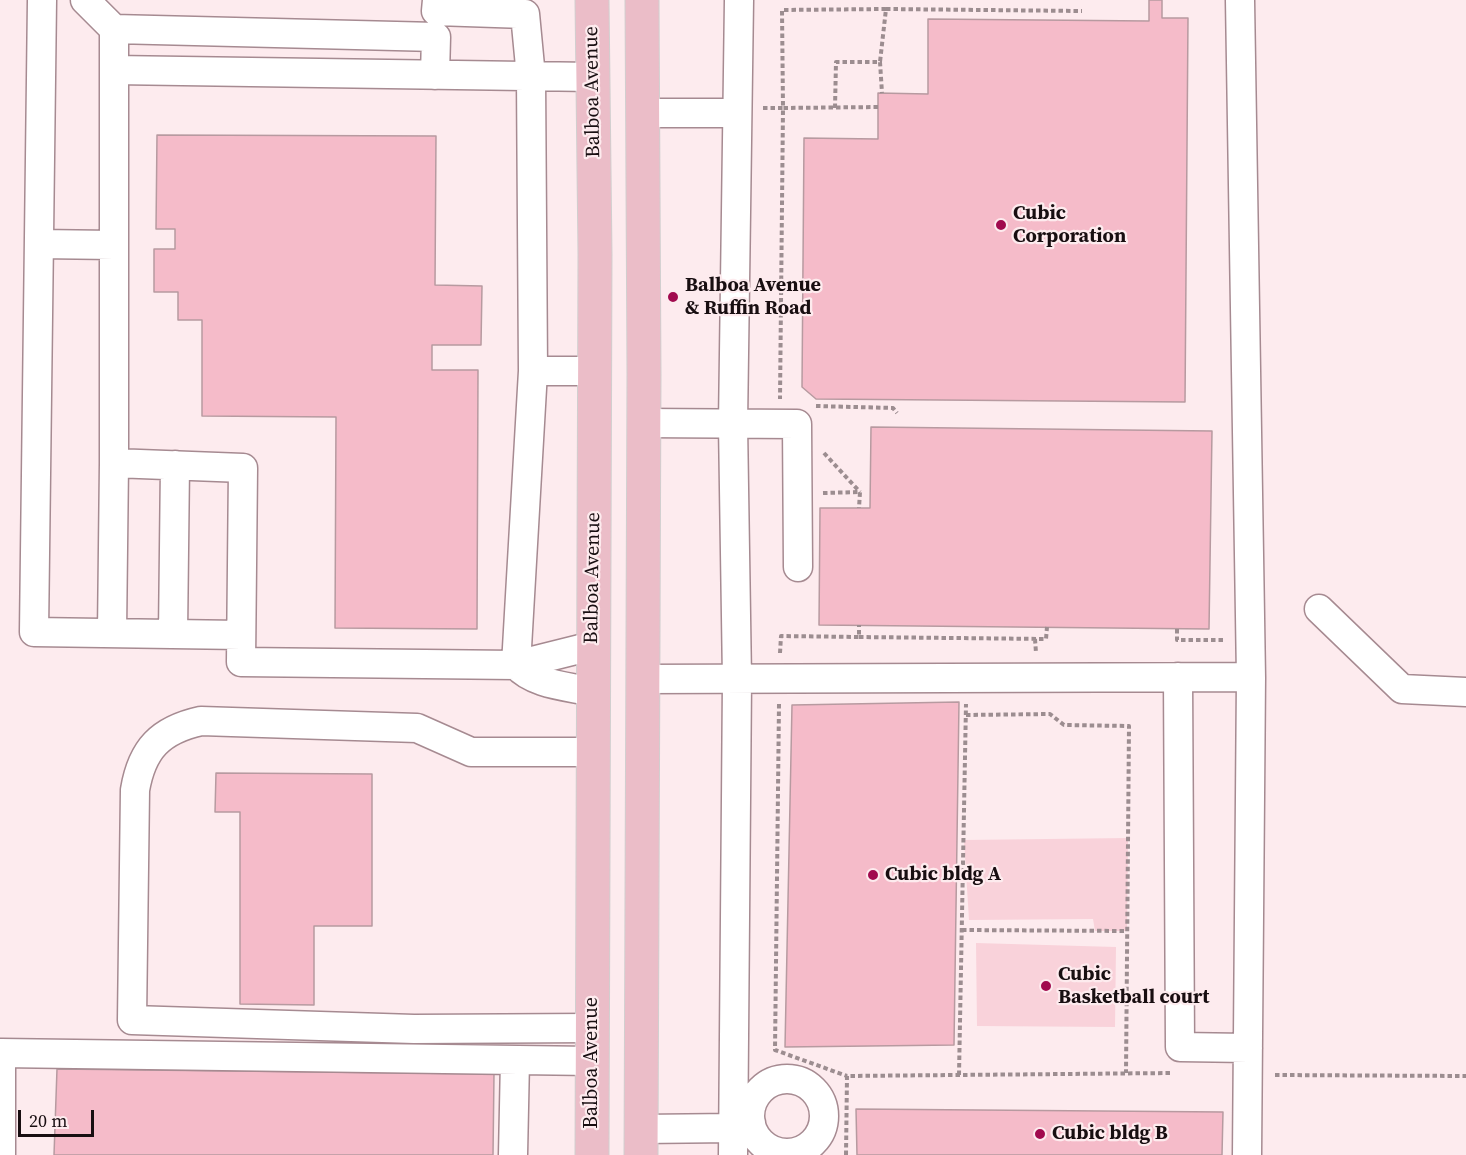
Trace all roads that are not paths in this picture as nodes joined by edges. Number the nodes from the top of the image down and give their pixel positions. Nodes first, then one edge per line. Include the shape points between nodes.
1 (42, 0) edge
2 (85, 0) edge
3 (592, 0) edge
4 (642, 0) edge
5 (739, 0) edge
6 (1239, 0) edge
7 (436, 16) edge
8 (114, 29) junction
9 (114, 70) junction
10 (435, 75) junction
11 (531, 77) junction
12 (593, 77) junction
13 (748, 110) junction
14 (642, 113) junction
15 (39, 244) junction
16 (114, 245) junction
17 (533, 371) junction
18 (594, 371) junction
19 (643, 423) junction
20 (733, 424) junction
21 (114, 464) junction
22 (175, 465) junction
23 (798, 567) dead end
24 (1320, 609) dead end
25 (112, 633) junction
26 (173, 634) junction
27 (241, 635) junction
28 (592, 646) junction
29 (516, 665) junction
30 (1178, 677) junction
31 (1251, 677) junction
32 (643, 679) junction
33 (737, 680) junction
34 (592, 686) junction
35 (1466, 692) edge
36 (593, 752) junction
37 (592, 1028) junction
38 (1248, 1048) junction
39 (515, 1060) junction
40 (592, 1061) junction
41 (739, 1135) edge
42 (641, 1142) edge
43 (812, 1149) edge
44 (1, 1155) edge
45 (513, 1155) edge
46 (592, 1155) edge
47 (1247, 1155) edge

1 - 15 lane
2 - 8 lane
3 - 12 main road, Balboa Avenue
4 - 14 main road
5 - 13 lane
6 - 31 lane
7 - 8 lane
7 - 10 lane
7 - 11 lane via 525,14
8 - 9 lane
9 - 10 lane
9 - 16 lane
10 - 11 lane
11 - 12 lane
11 - 17 lane
12 - 18 main road, Balboa Avenue
13 - 14 lane
13 - 20 lane
14 - 19 main road
15 - 16 lane
15 - 25 lane via 34,632
16 - 21 lane
17 - 18 lane
17 - 29 lane
18 - 28 main road, Balboa Avenue
19 - 20 lane
19 - 32 main road
20 - 23 lane via 797,424
20 - 33 lane
21 - 22 lane
21 - 25 lane
22 - 26 lane
22 - 27 lane via 243,468
24 - 35 lane via 1402,689
25 - 26 lane
26 - 27 lane
27 - 29 lane via 241,662
28 - 29 lane
28 - 34 main road, Balboa Avenue
29 - 34 lane via 525,675 540,681
30 - 31 lane
30 - 33 lane
30 - 38 lane via 1180,1047
31 - 38 lane
32 - 33 lane
32 - 34 main road
32 - 42 main road
33 - 41 lane
34 - 36 main road, Balboa Avenue
36 - 37 main road, Balboa Avenue
36 - 37 lane via 471,752 417,728 201,722 162,736 138,769 135,790 132,1020 414,1029
37 - 40 main road, Balboa Avenue
38 - 47 lane
39 - 40 lane
39 - 44 lane via 1,1053
39 - 45 lane
40 - 46 main road, Balboa Avenue
41 - 42 lane
41 - 43 lane via 775,1151 794,1153
41 - 43 lane via 756,1095 765,1086 775,1081 798,1080 817,1094 822,1104 822,1129

